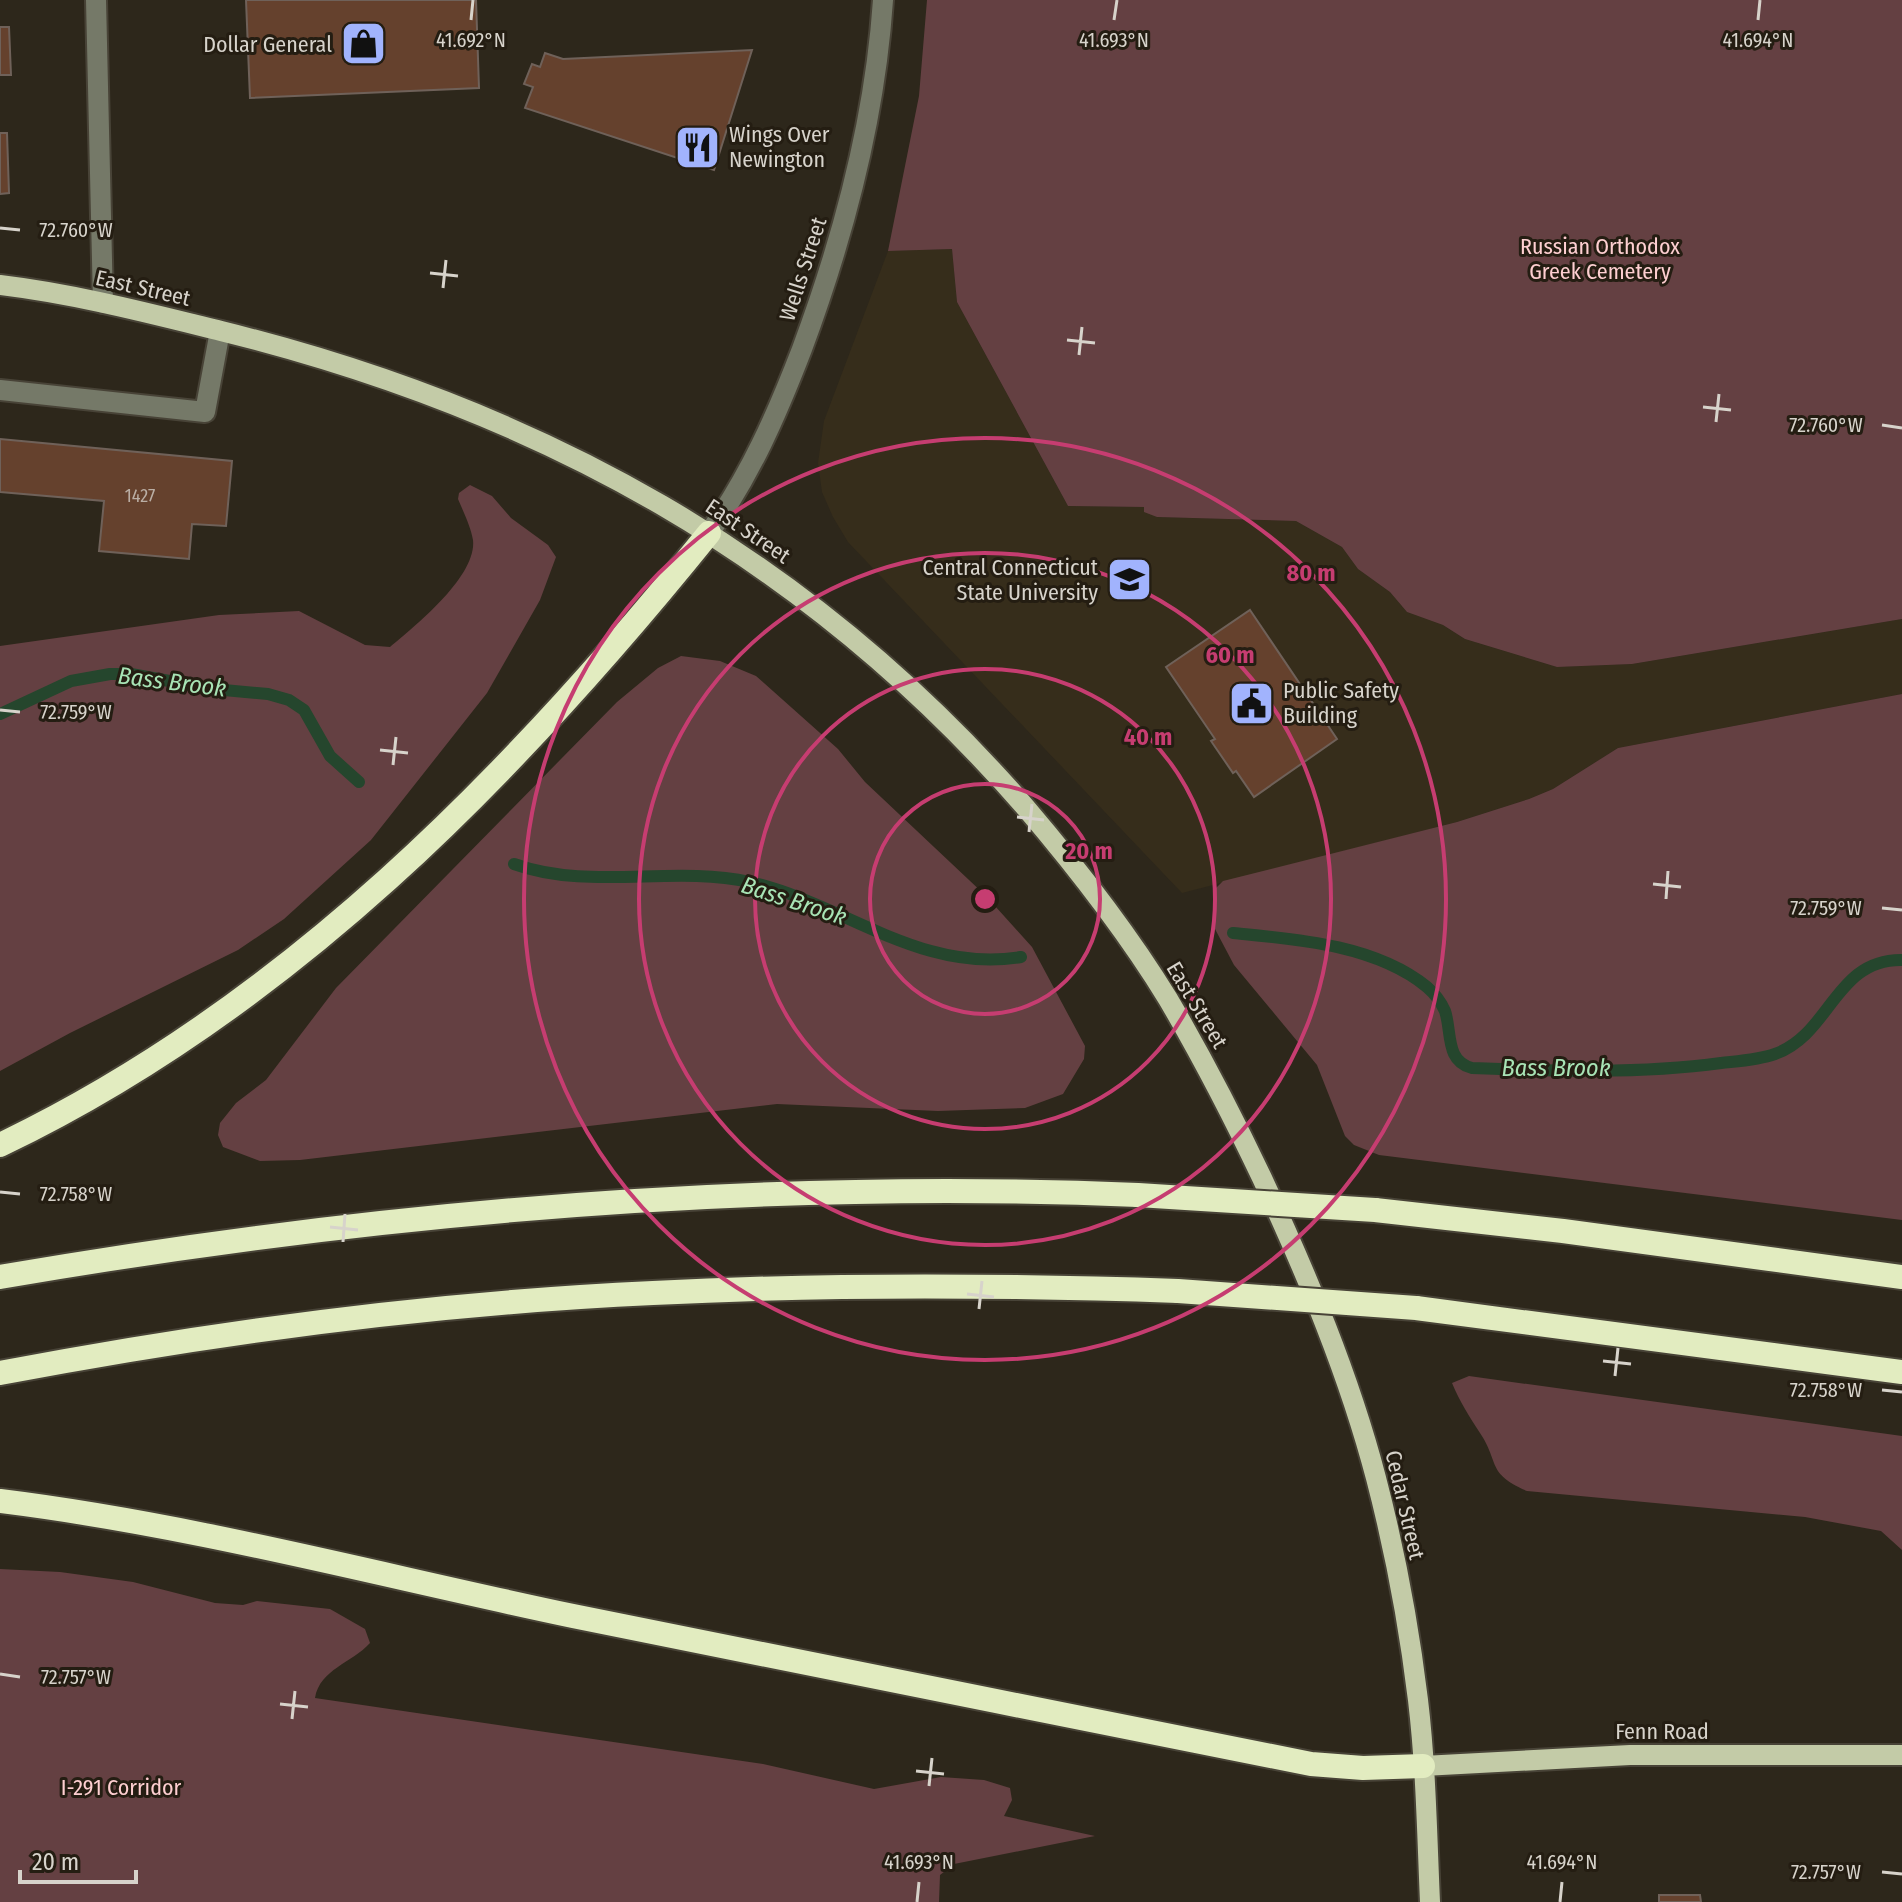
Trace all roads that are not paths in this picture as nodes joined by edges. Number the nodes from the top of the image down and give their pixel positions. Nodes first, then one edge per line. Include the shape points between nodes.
1 (96, 0) edge
2 (883, 0) edge
3 (0, 285) edge
4 (103, 303) junction
5 (220, 331) junction
6 (0, 390) edge
7 (709, 533) junction
8 (1244, 1141) joint
9 (0, 1145) edge
10 (0, 1277) edge
11 (1902, 1277) edge
12 (1902, 1372) edge
13 (0, 1373) edge
14 (0, 1501) edge
15 (1902, 1755) edge
16 (1423, 1766) junction
17 (1430, 1902) edge

1 - 4 street
2 - 7 street, Wells Street via 864,141 830,269 760,449
3 - 4 main road, East Street
4 - 5 main road, East Street
5 - 6 street via 205,412
5 - 7 main road, East Street via 340,363 477,413 581,460
7 - 8 main road, East Street via 866,648 1005,784 1128,940 1191,1039
7 - 9 highway via 508,762 352,912 278,972 140,1068
8 - 16 main road, Cedar Street via 1326,1328 1372,1464 1407,1625
10 - 11 highway, bridge via 205,1243 588,1203 985,1191 1375,1210
12 - 13 highway, bridge via 1416,1308 1178,1291 964,1286 650,1293 472,1307 272,1329
14 - 16 highway via 223,1537 570,1615 1311,1764
15 - 16 main road, Fenn Road via 1630,1755
16 - 17 main road, Cedar Street

